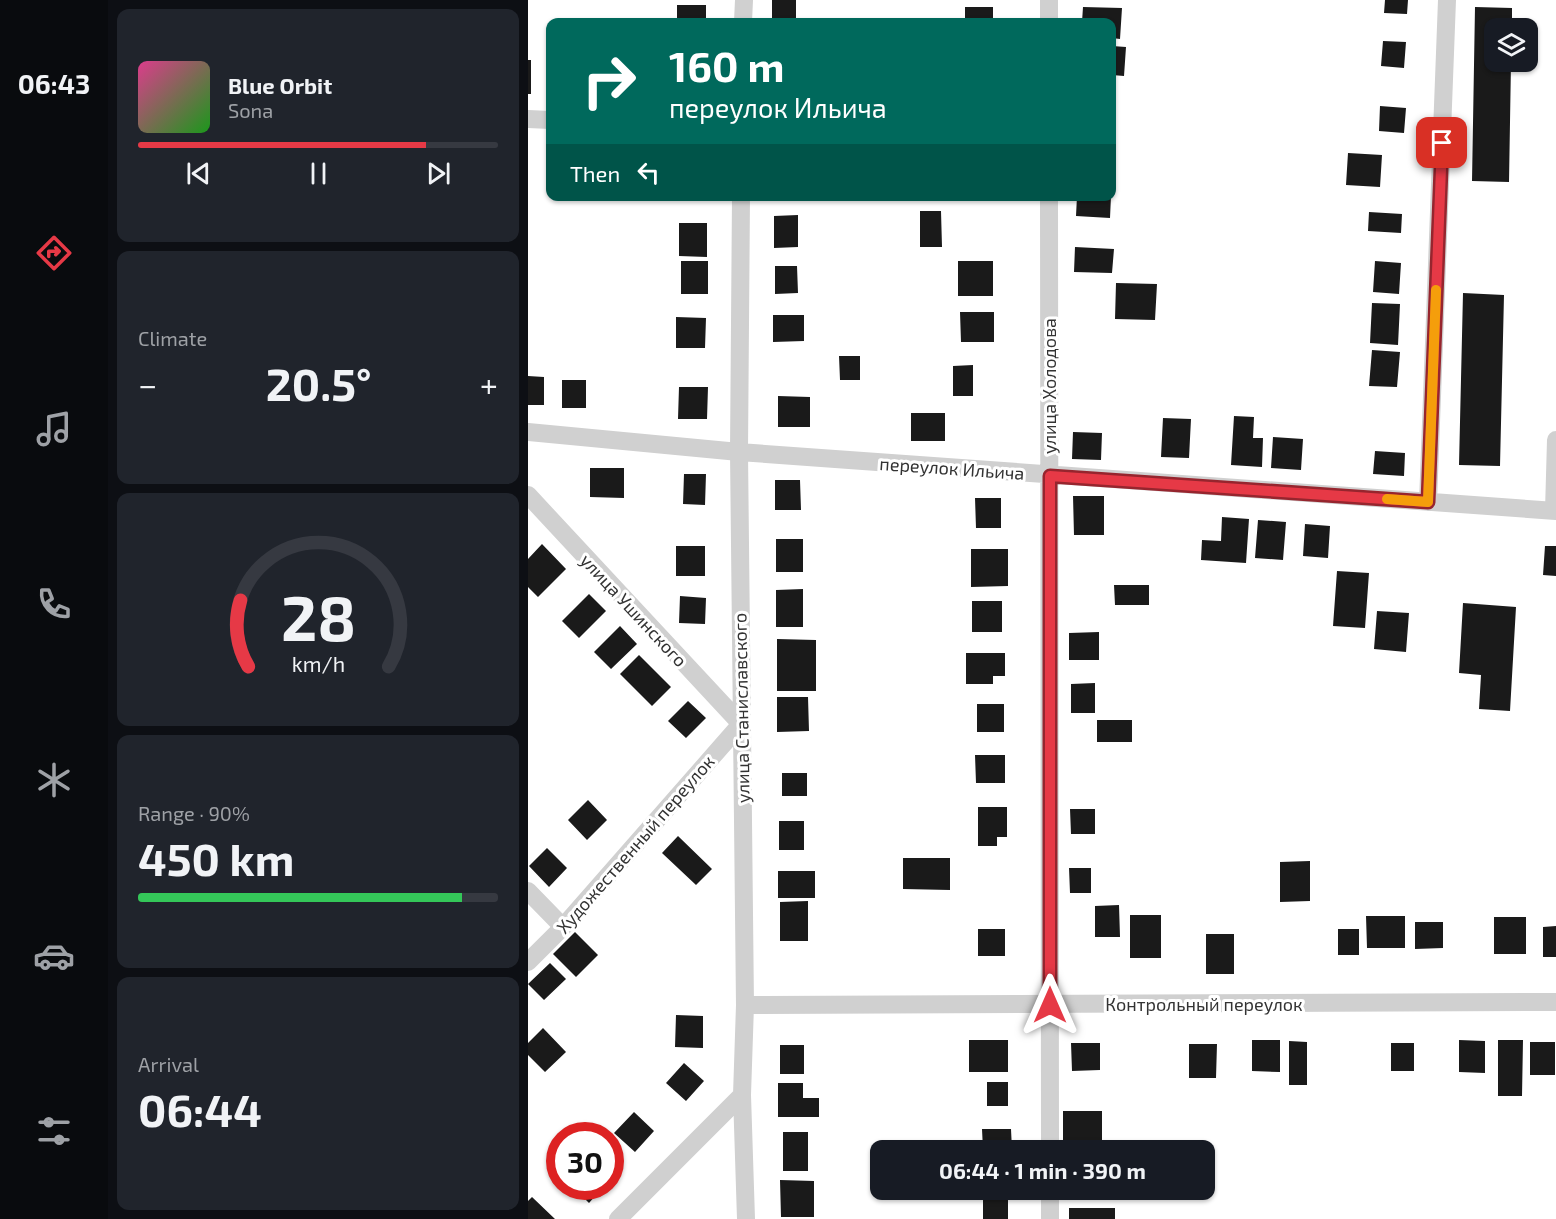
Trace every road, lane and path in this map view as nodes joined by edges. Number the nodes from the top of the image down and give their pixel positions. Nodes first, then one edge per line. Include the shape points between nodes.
1 (744, 0) edge
2 (1049, 0) edge
3 (1447, 0) edge
4 (744, 18) edge
5 (1049, 18) edge
6 (528, 119) edge
7 (546, 120) edge
8 (741, 201) edge
9 (1049, 201) edge
10 (528, 432) edge
11 (1556, 440) edge
12 (739, 452) junction
13 (1050, 476) junction
14 (528, 495) edge
15 (1428, 502) junction
16 (1555, 511) edge
17 (741, 724) junction
18 (528, 891) edge
19 (563, 927) junction
20 (528, 962) edge
21 (1556, 1002) edge
22 (745, 1005) junction
23 (1050, 1005) junction
24 (742, 1095) junction
25 (1050, 1140) edge
26 (1050, 1200) edge
27 (618, 1219) edge
28 (746, 1219) edge
29 (1050, 1219) edge

1 - 4 street
2 - 5 street
3 - 15 street
6 - 7 street
8 - 12 street, улица Станиславского
9 - 13 street, улица Холодова
10 - 12 street, переулок Ильича
11 - 16 street
12 - 13 street, переулок Ильича
12 - 17 street, улица Станиславского
13 - 15 street, переулок Ильича
13 - 23 street, улица Холодова
14 - 17 street, улица Ушинского
15 - 16 street, переулок Ильича
17 - 19 street, Художественный переулок
17 - 22 street, улица Станиславского
18 - 19 street
19 - 20 street, Художественный переулок
21 - 23 street, Контрольный переулок
22 - 23 street, Контрольный переулок
22 - 24 street, улица Станиславского
23 - 25 street, улица Холодова
24 - 27 street
24 - 28 street, улица Станиславского
26 - 29 street

